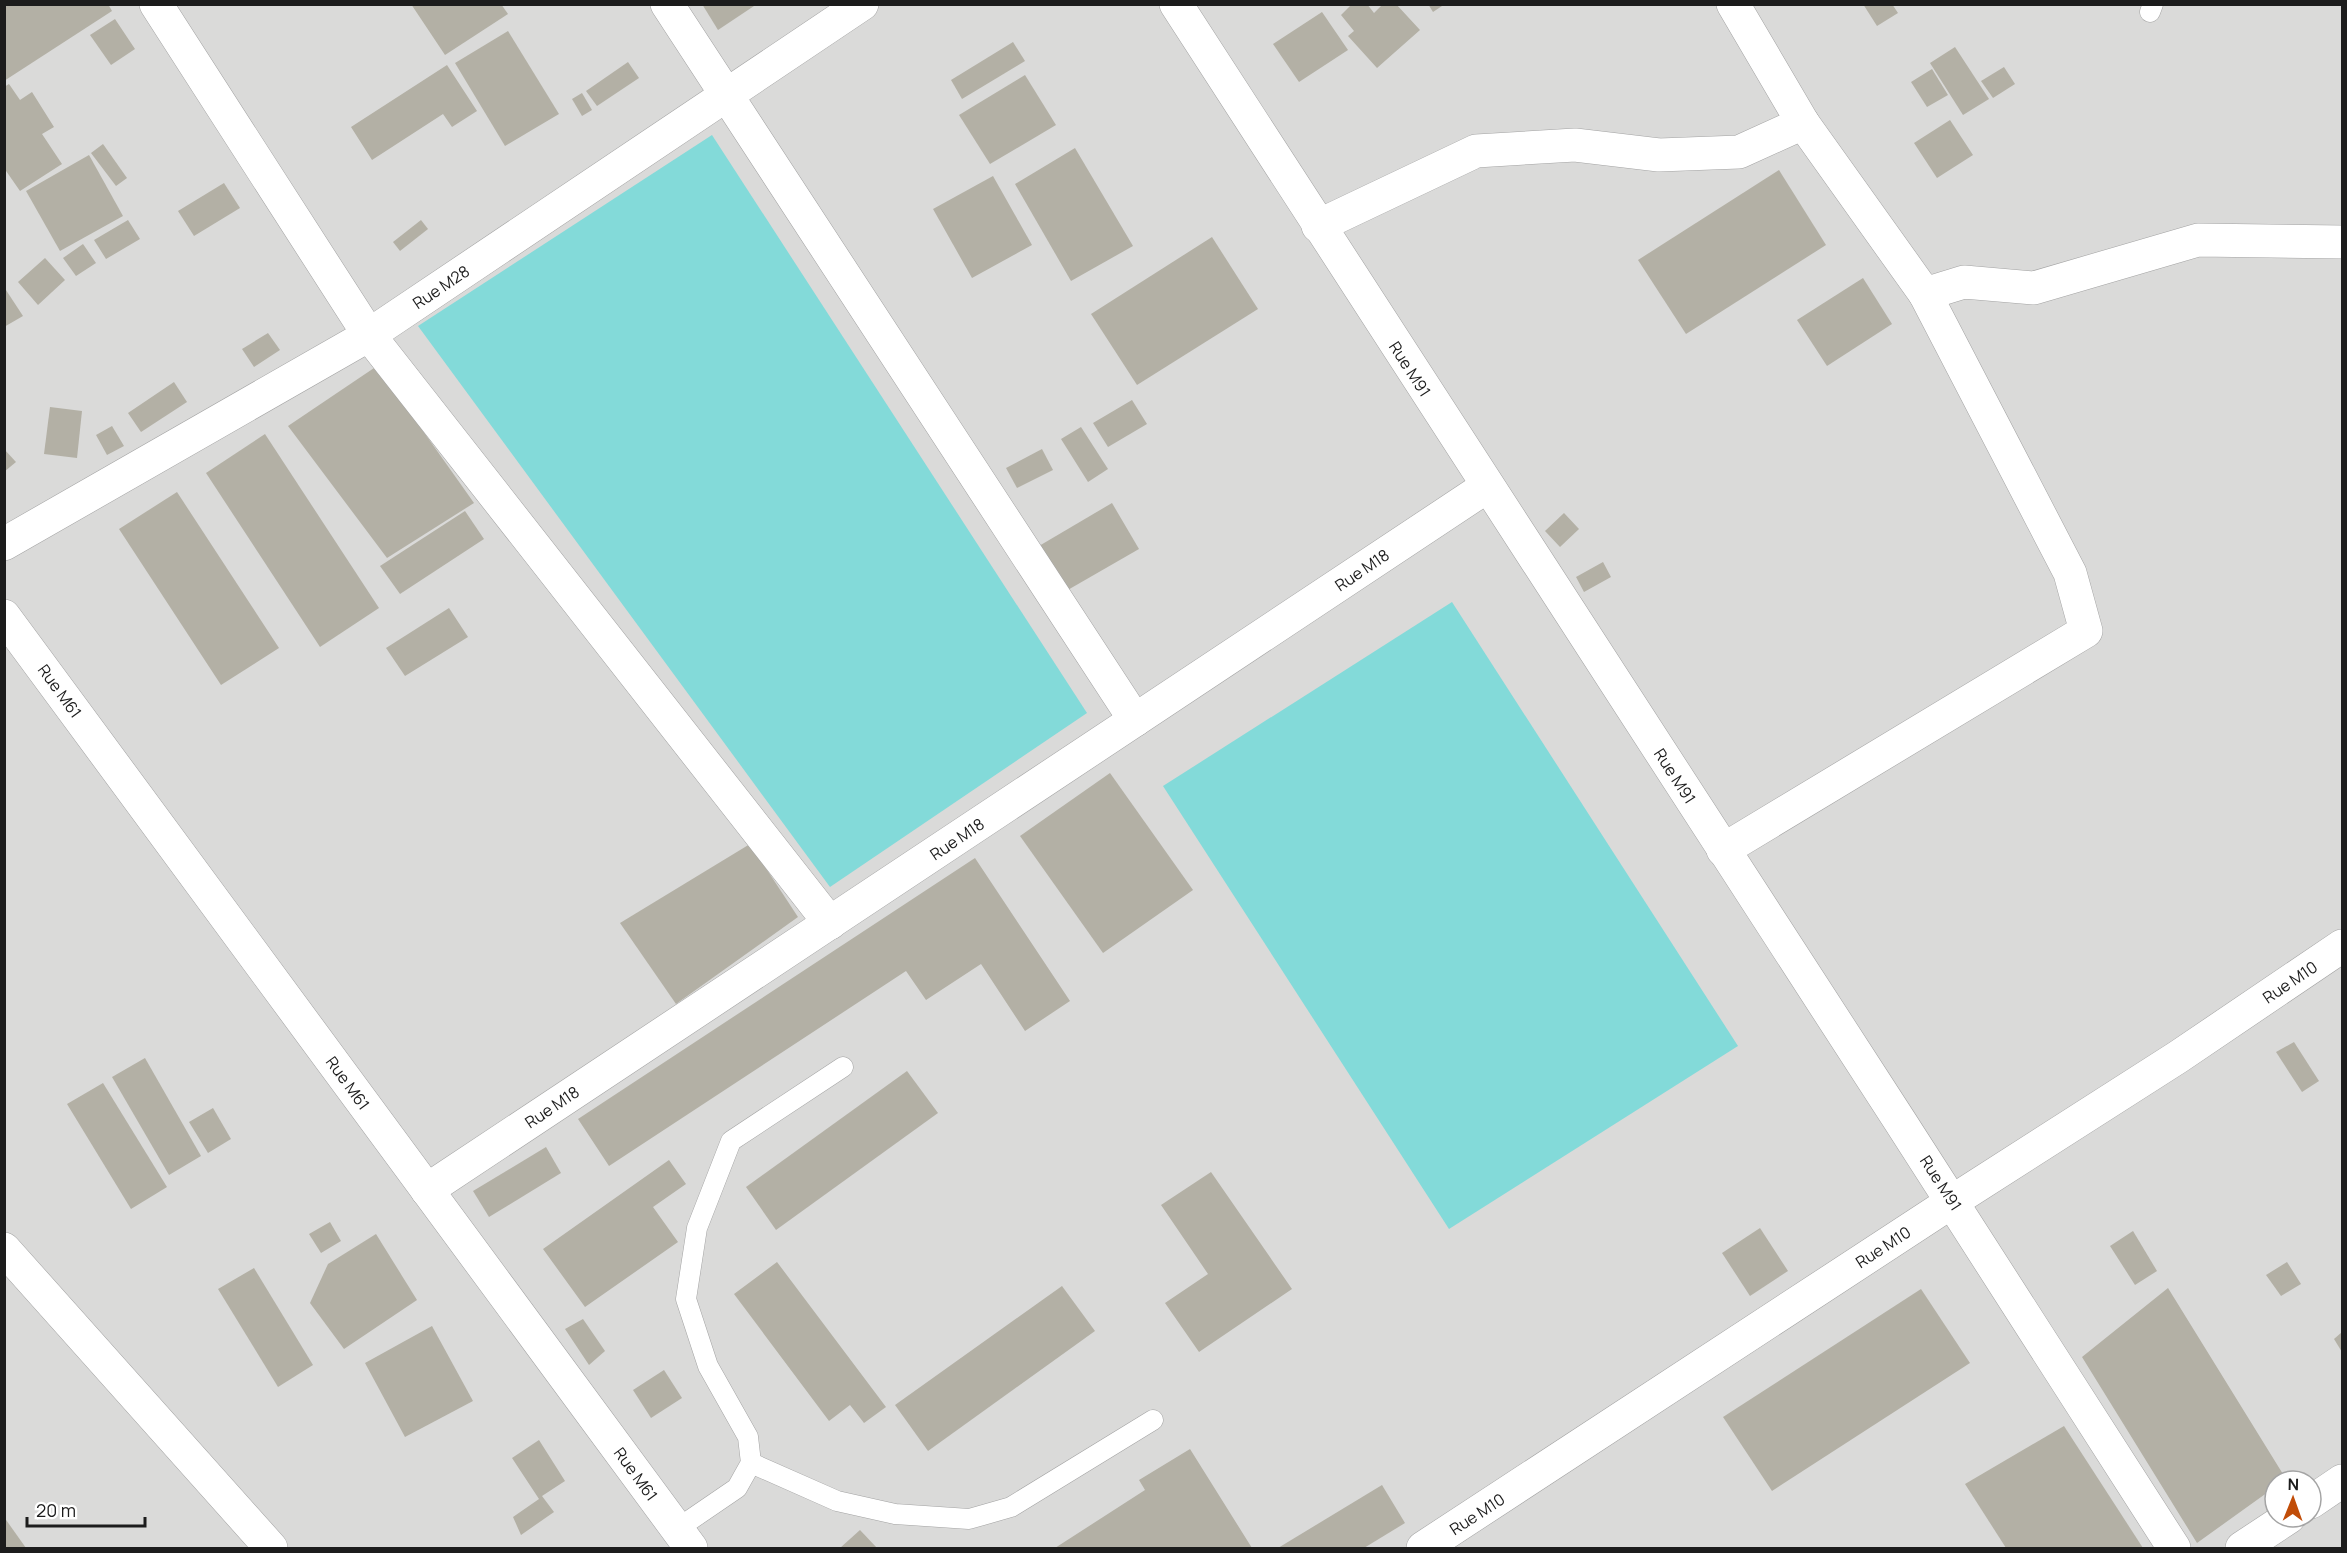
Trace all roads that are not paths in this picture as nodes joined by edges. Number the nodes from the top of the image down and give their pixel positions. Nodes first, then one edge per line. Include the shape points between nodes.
1 (156, 4) edge
2 (667, 4) edge
3 (862, 4) edge
4 (1176, 4) edge
5 (1733, 4) edge
6 (726, 96) junction
7 (1803, 123) junction
8 (1318, 226) junction
9 (2343, 242) edge
10 (1925, 294) junction
11 (369, 335) junction
12 (1486, 487) junction
13 (4, 544) edge
14 (4, 616) edge
15 (1135, 720) junction
16 (1723, 850) junction
17 (830, 923) junction
18 (2343, 946) edge
19 (843, 1067) dead end
20 (427, 1190) junction
21 (1953, 1201) junction
22 (4, 1249) edge
23 (1154, 1420) dead end
24 (751, 1463) junction
25 (2343, 1481) edge
26 (2323, 1494) edge
27 (2271, 1529) edge
28 (684, 1539) edge
29 (271, 1548) edge
30 (1424, 1548) edge
31 (2174, 1548) edge
32 (2242, 1548) edge

1 - 11 street
2 - 6 street
3 - 6 street, Rue M28
4 - 8 street, Rue M91
5 - 7 street
6 - 11 street, Rue M28
6 - 15 street
7 - 8 street via 1739,152 1659,154 1575,145 1476,151
7 - 10 street
8 - 12 street, Rue M91
9 - 10 street via 2199,240 2034,288 1964,282
10 - 16 street via 2070,573 2086,631
11 - 13 street, Rue M28
11 - 17 street
12 - 15 street, Rue M18
12 - 16 street, Rue M91
14 - 20 street, Rue M61
15 - 17 street, Rue M18
16 - 21 street, Rue M91
17 - 20 street, Rue M18
18 - 21 street, Rue M10
19 - 24 lane via 730,1141 698,1228 686,1299 708,1366 748,1437
20 - 28 street, Rue M61
21 - 30 street, Rue M10
21 - 31 street, Rue M91
22 - 29 street
23 - 24 lane via 1011,1507 969,1519 895,1514 837,1501
24 - 28 lane via 737,1488
25 - 26 street
27 - 32 street

